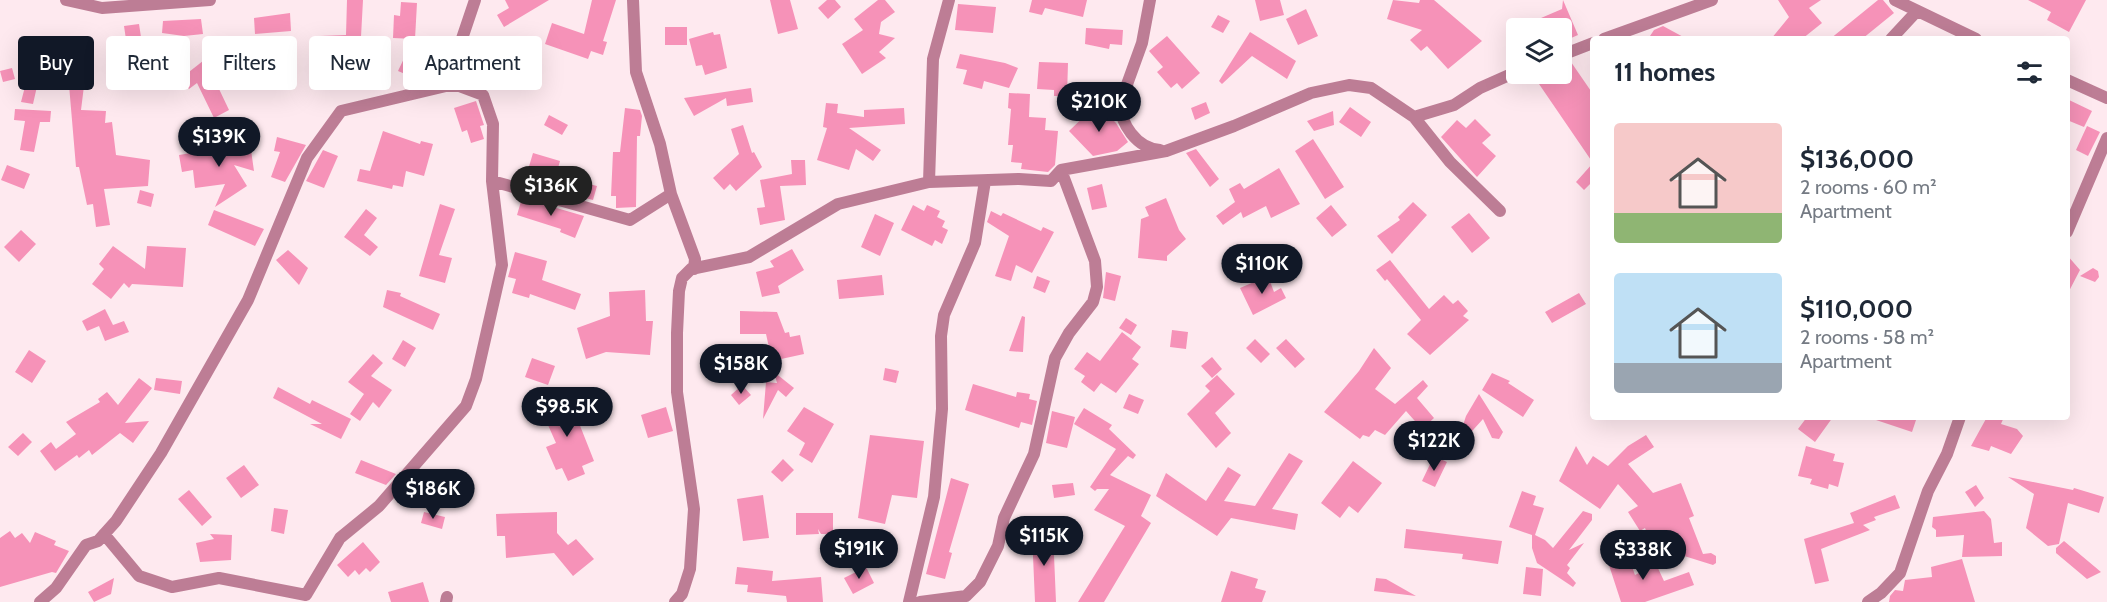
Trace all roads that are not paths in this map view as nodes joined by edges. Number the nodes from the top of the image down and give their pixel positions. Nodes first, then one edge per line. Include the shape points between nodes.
1 (66, 0) edge
2 (210, 0) edge
3 (475, 0) edge
4 (633, 0) edge
5 (949, 0) edge
6 (1150, 0) edge
7 (1712, 0) edge
8 (1895, 0) edge
9 (1917, 10) junction
10 (463, 36) edge
11 (1612, 36) edge
12 (1894, 36) edge
13 (1970, 36) edge
14 (1590, 44) edge
15 (1572, 51) edge
16 (1506, 76) edge
17 (2070, 81) edge
18 (429, 90) edge
19 (470, 90) edge
20 (2107, 98) edge
21 (1414, 117) junction
22 (2107, 138) edge
23 (1166, 151) junction
24 (1061, 170) junction
25 (492, 181) junction
26 (985, 181) junction
27 (929, 182) junction
28 (671, 194) junction
29 (1500, 211) dead end
30 (2070, 225) edge
31 (694, 269) junction
32 (1959, 420) edge
33 (104, 534) junction
34 (40, 602) edge
35 (675, 602) edge
36 (909, 602) edge
37 (920, 602) edge
38 (1868, 602) edge

1 - 2 street via 102,8
3 - 10 street
4 - 28 street via 636,72 660,144
5 - 27 street via 933,59
6 - 23 street via 1142,43 1120,111 1136,139 1150,150
7 - 11 street
8 - 9 street
9 - 12 street
9 - 13 street
14 - 15 street
16 - 21 street via 1454,105
17 - 20 street
18 - 33 street via 341,111 307,158 248,300 160,453
19 - 25 street via 483,95 493,124
21 - 23 street via 1371,88 1349,84 1311,93
21 - 29 street via 1450,162
22 - 30 street
23 - 24 street
24 - 26 street via 1051,181
24 - 37 street via 1095,261 1097,287 1093,302 1055,358 1034,454 980,582 966,596
25 - 28 street via 630,220
25 - 33 street via 502,265 476,379 466,406 379,506 340,538 306,595 219,578 172,587 139,576
26 - 27 street
26 - 36 street via 975,243 944,315 942,409 933,497
27 - 31 street via 838,204 749,257
28 - 31 street
31 - 35 street via 682,278 677,333 678,392 694,509 693,541 690,569 682,594
32 - 38 street via 1928,491 1900,573
33 - 34 street via 98,541 86,544 56,588

